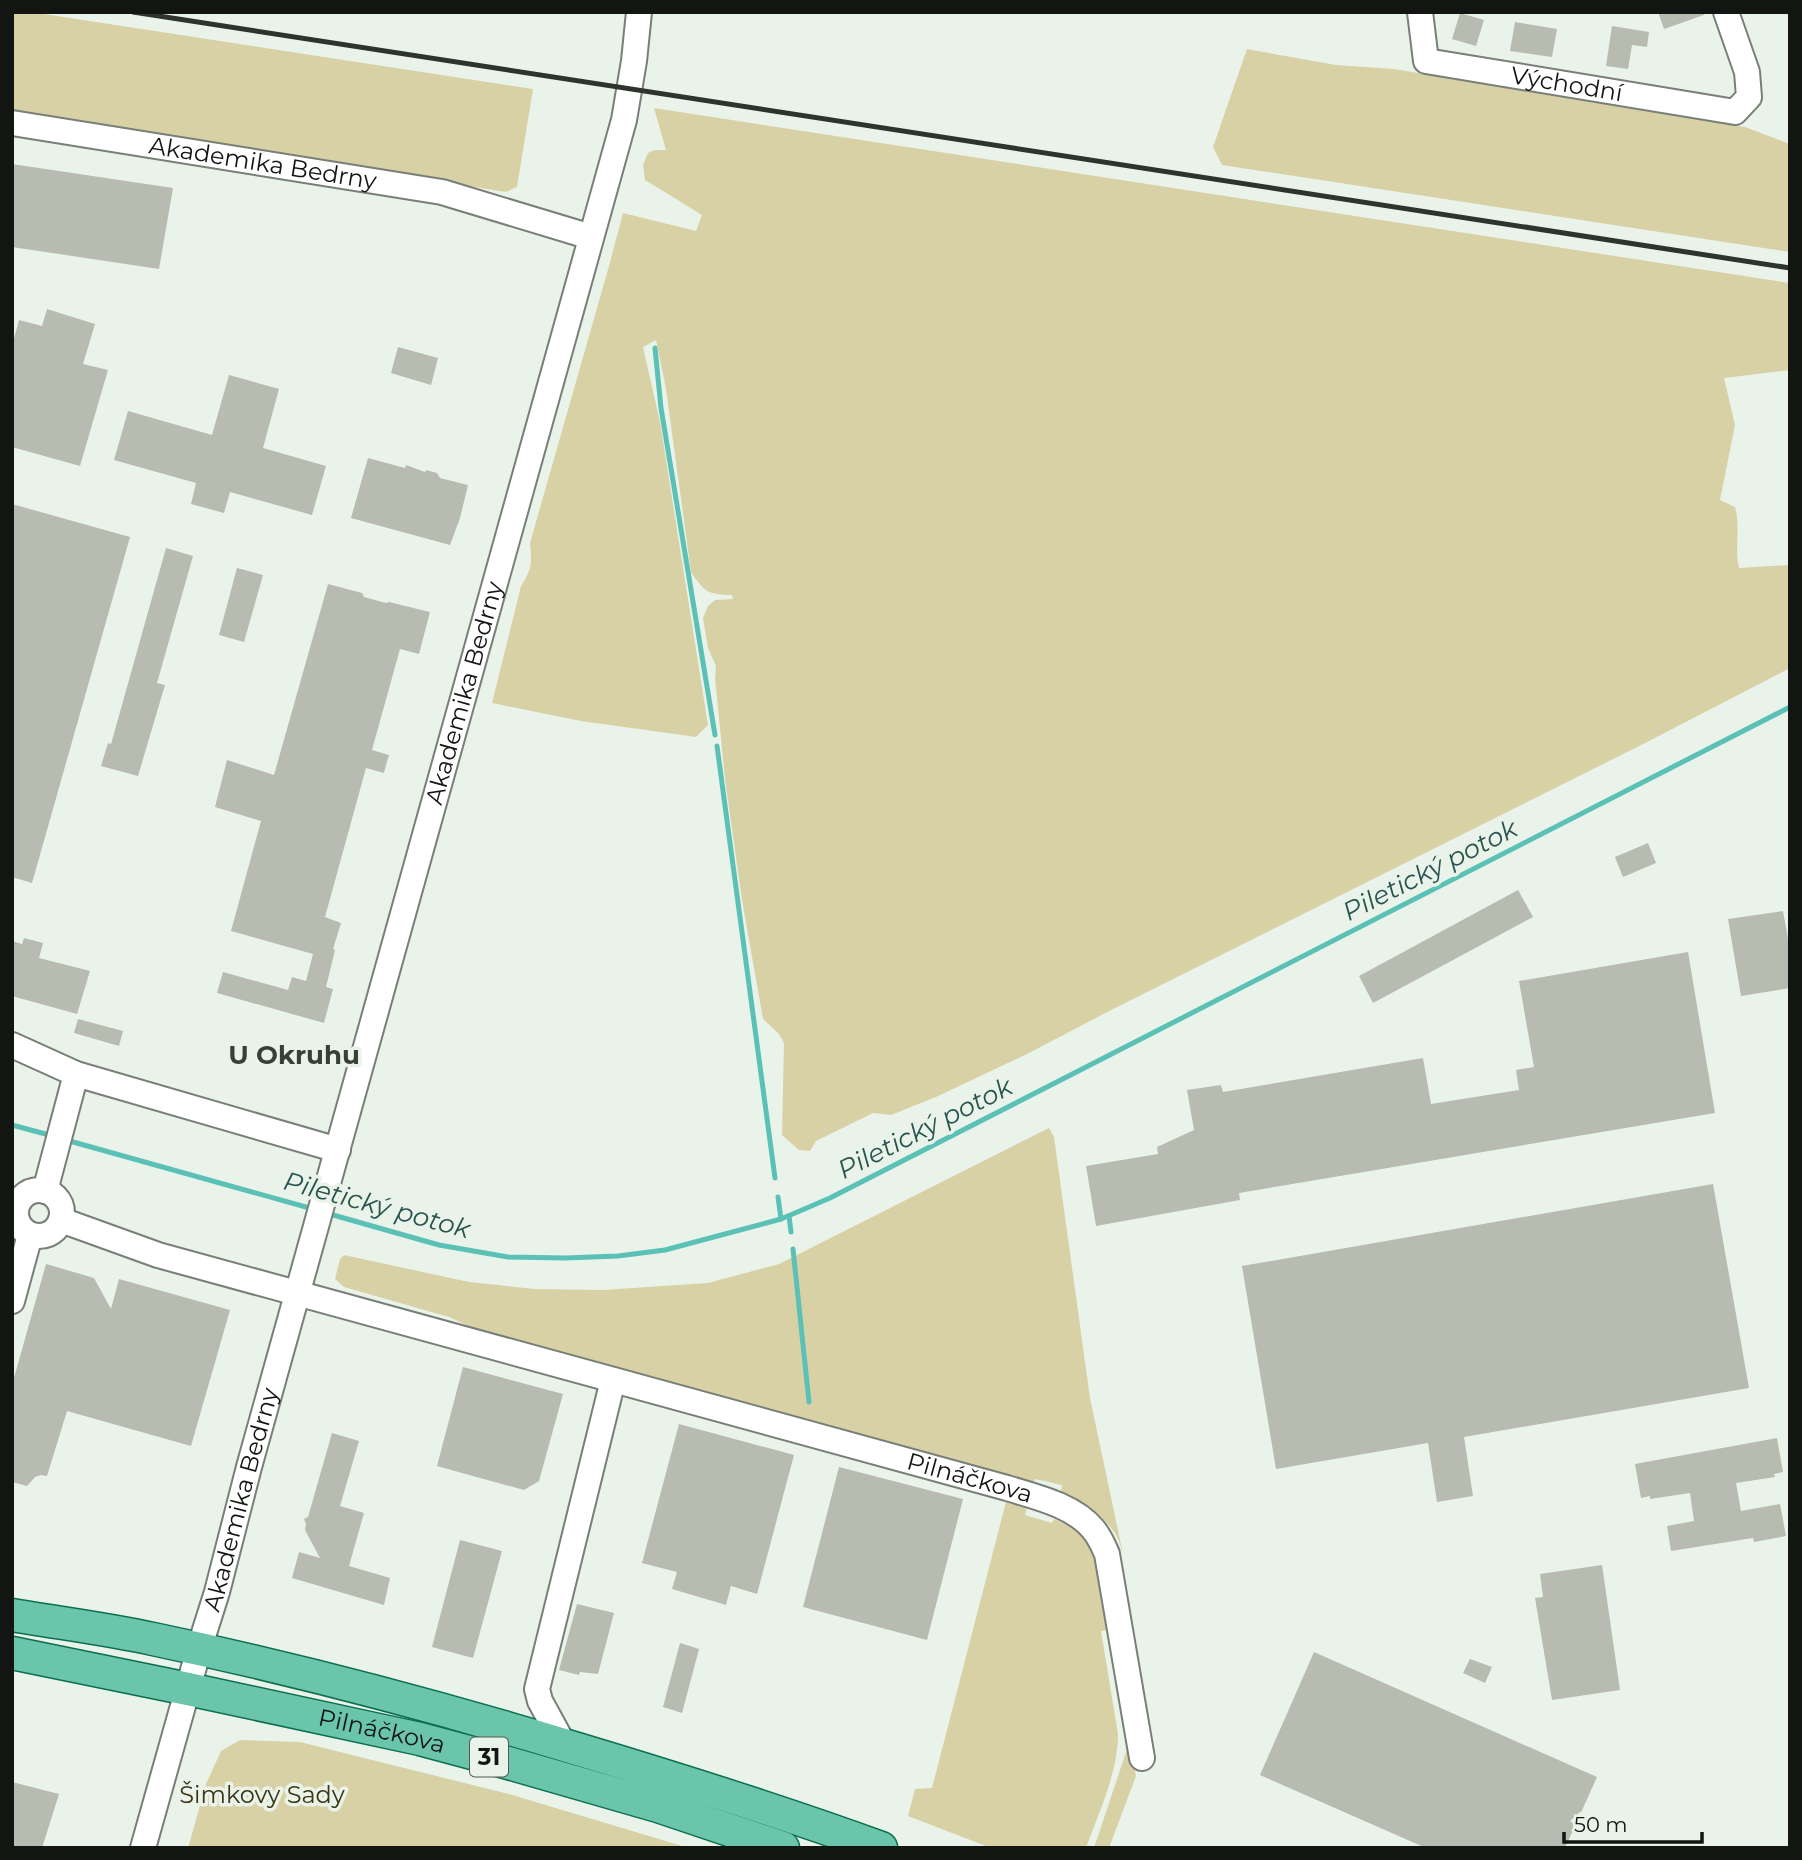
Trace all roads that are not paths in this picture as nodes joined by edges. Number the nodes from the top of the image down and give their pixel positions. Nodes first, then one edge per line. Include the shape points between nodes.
1 (639, 12) edge
2 (1420, 12) edge
3 (1726, 12) edge
4 (12, 123) edge
5 (591, 237) junction
6 (12, 1045) edge
7 (76, 1074) junction
8 (338, 1150) junction
9 (49, 1180) junction
10 (61, 1220) junction
11 (30, 1235) junction
12 (298, 1294) junction
13 (12, 1301) edge
14 (613, 1380) junction
15 (12, 1615) edge
16 (199, 1649) junction
17 (12, 1653) edge
18 (188, 1689) junction
19 (564, 1745) junction
20 (1142, 1758) dead end
21 (144, 1848) edge
22 (783, 1848) edge
23 (881, 1848) edge

1 - 5 street, Akademika Bedrny via 628,99
2 - 3 street, Východní via 1426,61 1735,112 1749,97 1747,72
4 - 5 street, Akademika Bedrny via 442,192
5 - 8 street, Akademika Bedrny
6 - 7 street
7 - 8 street
7 - 9 street
8 - 12 street, Akademika Bedrny
9 - 10 street via 61,1206
9 - 11 street via 18,1202 19,1225
10 - 11 street via 52,1232
10 - 12 street, Pilnáčkova via 158,1255
11 - 13 street
12 - 14 street, Pilnáčkova
12 - 16 street, Akademika Bedrny
14 - 19 street via 537,1689
14 - 20 street, Pilnáčkova via 1007,1488 1079,1516 1100,1538 1107,1554
15 - 16 main road, Pilnáčkova / 31
16 - 18 street, Akademika Bedrny
16 - 19 main road, Pilnáčkova / 31 via 415,1702
17 - 18 main road, Pilnáčkova / 31
18 - 21 street, Akademika Bedrny
18 - 22 main road, Pilnáčkova / 31 via 479,1755
19 - 23 main road, Pilnáčkova / 31

